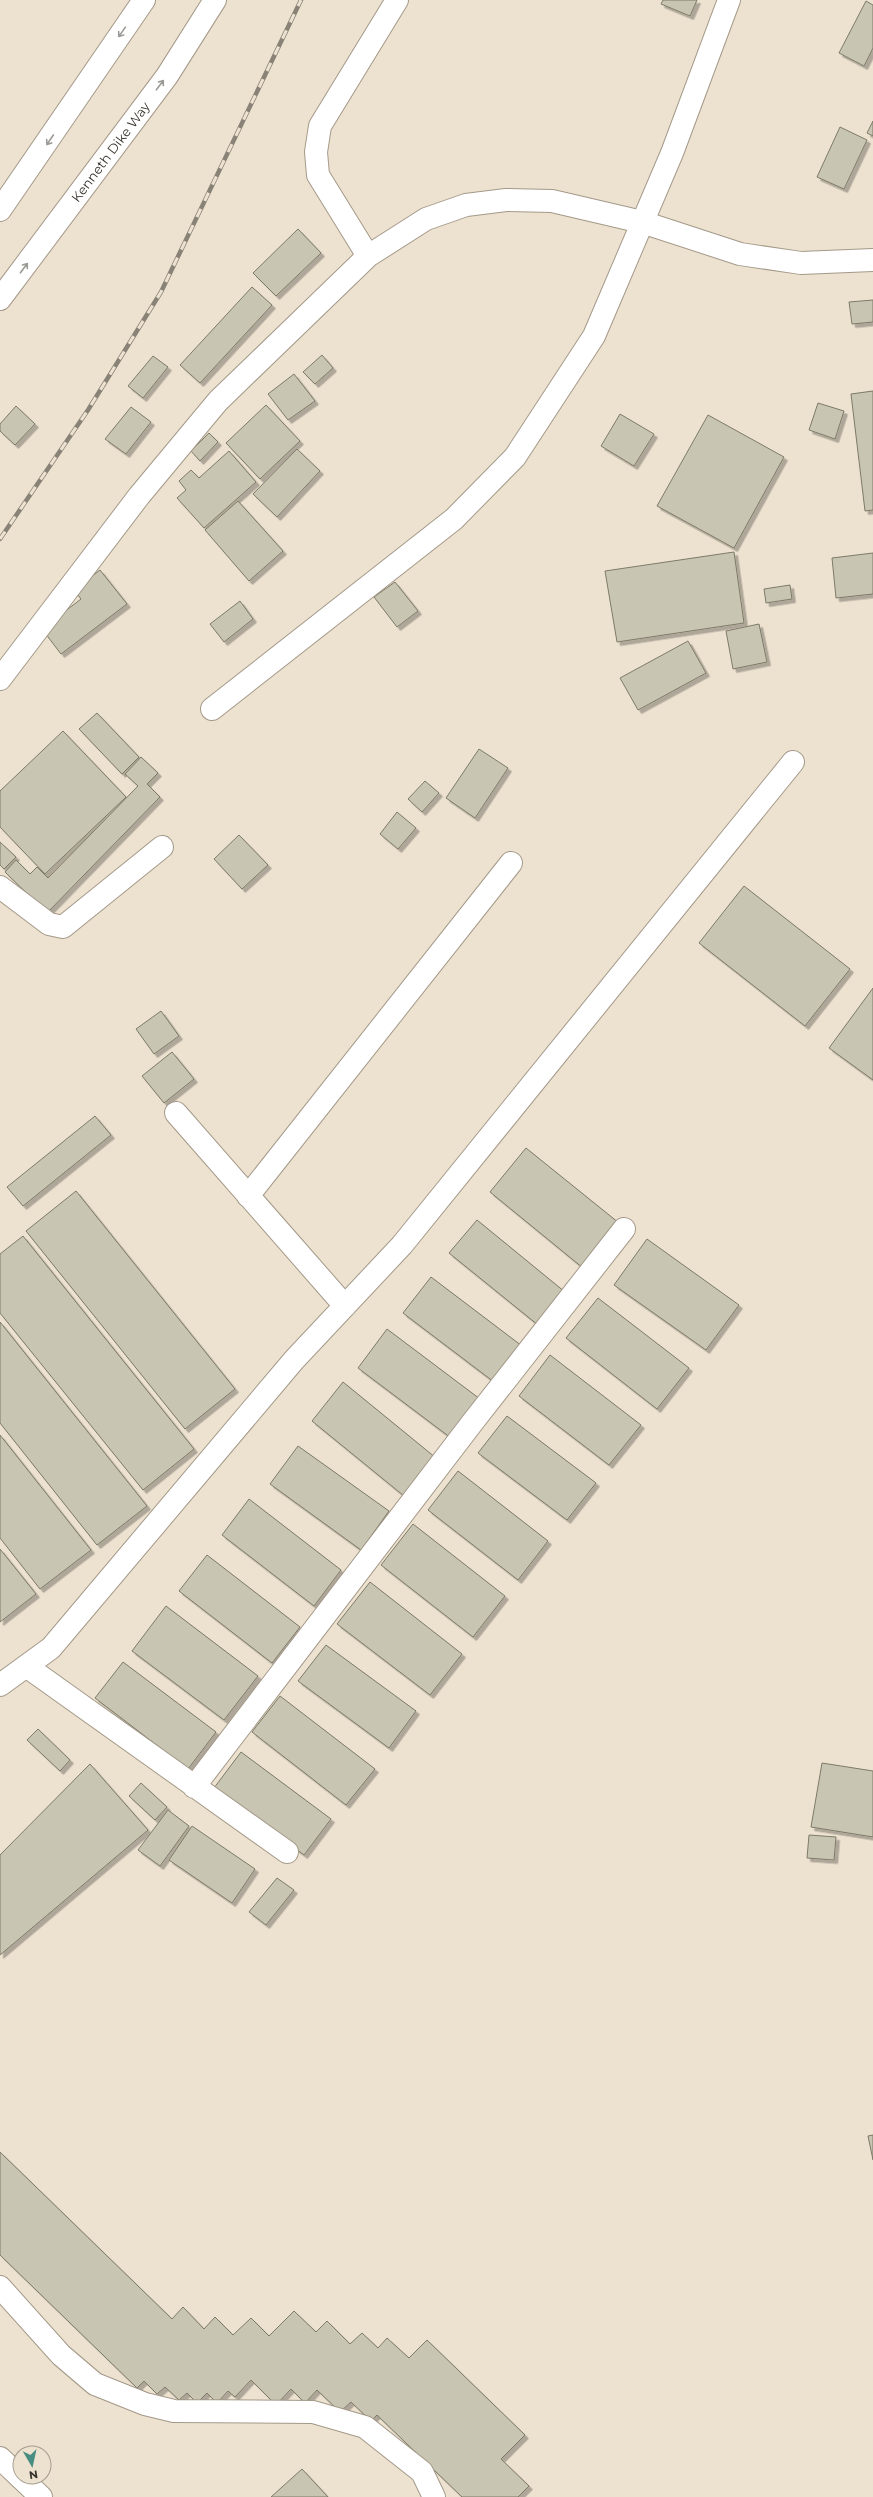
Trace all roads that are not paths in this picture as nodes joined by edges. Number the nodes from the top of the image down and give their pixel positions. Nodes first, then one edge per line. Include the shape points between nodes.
1 (144, 0) edge
2 (215, 0) edge
3 (397, 0) edge
4 (729, 0) edge
5 (0, 210) edge
6 (642, 222) junction
7 (368, 256) junction
8 (873, 260) edge
9 (0, 299) edge
10 (0, 678) edge
11 (212, 709) dead end
12 (793, 762) dead end
13 (162, 846) dead end
14 (511, 863) dead end
15 (0, 887) edge
16 (176, 1113) dead end
17 (248, 1196) junction
18 (624, 1229) dead end
19 (345, 1306) junction
20 (26, 1666) junction
21 (0, 1685) edge
22 (194, 1787) junction
23 (287, 1852) dead end
24 (0, 2287) edge
25 (0, 2458) edge
26 (12, 2469) edge
27 (28, 2485) edge
28 (41, 2497) edge
29 (434, 2497) edge

1 -> 5 main road
9 -> 2 main road, Kenneth Dike Way via 167,76
3 - 7 main road via 320,126 316,152 318,175
4 - 6 main road via 672,153
6 - 7 main road via 552,201 506,200 466,205 426,219
6 - 8 main road via 740,254 801,263
6 - 11 main road via 594,336 515,457 454,519
7 - 10 main road via 218,401 139,496
12 - 19 main road via 402,1245
13 - 15 main road via 63,927 49,924
14 - 17 main road
16 - 17 main road
17 - 19 main road
18 - 22 main road
19 - 20 main road via 294,1360 51,1648
20 - 21 main road
20 - 22 main road
22 - 23 main road
24 - 29 main road via 61,2355 95,2384 145,2404 174,2411 313,2412 365,2427 422,2472
25 - 26 main road
27 - 28 main road

